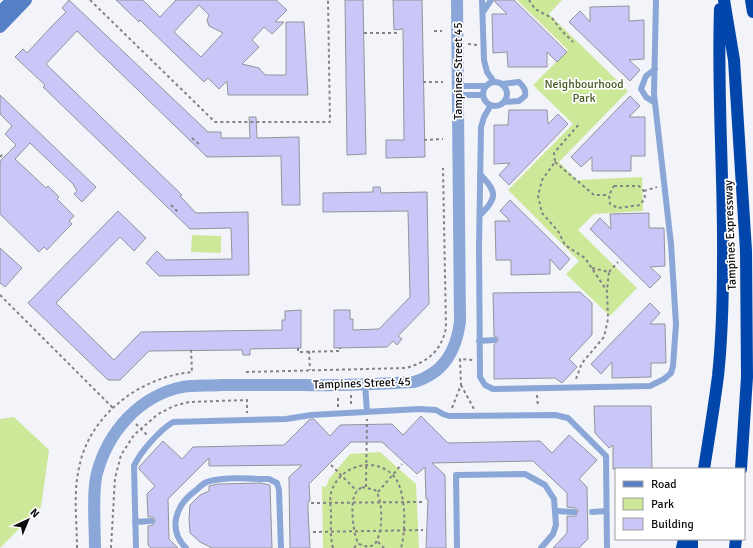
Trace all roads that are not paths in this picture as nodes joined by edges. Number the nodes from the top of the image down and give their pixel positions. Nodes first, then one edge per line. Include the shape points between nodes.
1 (12, 0) edge
2 (26, 0) edge
3 (457, 0) edge
4 (482, 0) edge
5 (491, 0) edge
6 (656, 0) edge
7 (721, 0) edge
8 (724, 0) edge
9 (751, 0) edge
10 (0, 12) edge
11 (483, 12) junction
12 (753, 12) edge
13 (0, 27) edge
14 (655, 69) junction
15 (494, 82) junction
16 (502, 84) junction
17 (484, 86) junction
18 (458, 91) junction
19 (482, 95) junction
20 (504, 102) junction
21 (655, 103) junction
22 (491, 105) junction
23 (480, 174) junction
24 (480, 215) junction
25 (494, 340) dead end
26 (479, 341) junction
27 (365, 384) junction
28 (367, 412) junction
29 (704, 468) edge
30 (741, 468) edge
31 (555, 511) junction
32 (606, 511) junction
33 (574, 512) dead end
34 (592, 512) dead end
35 (150, 521) dead end
36 (135, 522) junction
37 (95, 548) edge
38 (136, 548) edge
39 (186, 548) edge
40 (280, 548) edge
41 (458, 548) edge
42 (541, 548) edge
43 (607, 548) edge

1 - 10 main road
2 - 13 main road
3 - 18 street, Tampines Street 45
4 - 11 lane
5 - 11 lane
6 - 14 lane
7 - 29 highway via 719,50 723,156 722,318 718,376
8 - 30 highway, Tampines Expressway via 734,60 746,251 747,377
9 - 12 highway
11 - 15 lane via 484,60
14 - 21 lane
14 - 21 lane via 646,76 641,89 646,97
15 - 16 lane
15 - 17 lane
16 - 20 lane via 507,92
16 - 20 lane via 520,82 525,92 525,96 519,101
17 - 18 lane
17 - 19 lane
18 - 19 lane
18 - 27 street, Tampines Street 45 via 458,337 444,363 426,378 414,382
19 - 22 lane via 487,104
20 - 22 lane via 498,106
21 - 26 lane via 671,244 676,324 671,373 650,386 493,389 485,385 480,377
22 - 23 lane via 482,122
23 - 24 lane
23 - 24 lane via 494,192 491,204
24 - 26 lane
25 - 26 lane
27 - 28 lane
27 - 37 street, Tampines Street 45 via 194,386 172,390 151,400 123,422 101,459 95,483
28 - 32 lane via 427,409 449,416 568,418 606,456
28 - 36 lane via 286,419 173,422 137,458 134,466
31 - 33 lane
31 - 41 lane via 554,499 545,485 525,474 456,475
31 - 42 lane via 556,526 553,534
32 - 34 lane
32 - 43 lane
35 - 36 lane
36 - 38 lane
39 - 40 lane via 178,536 175,521 177,510 193,492 208,481 268,479 278,483

